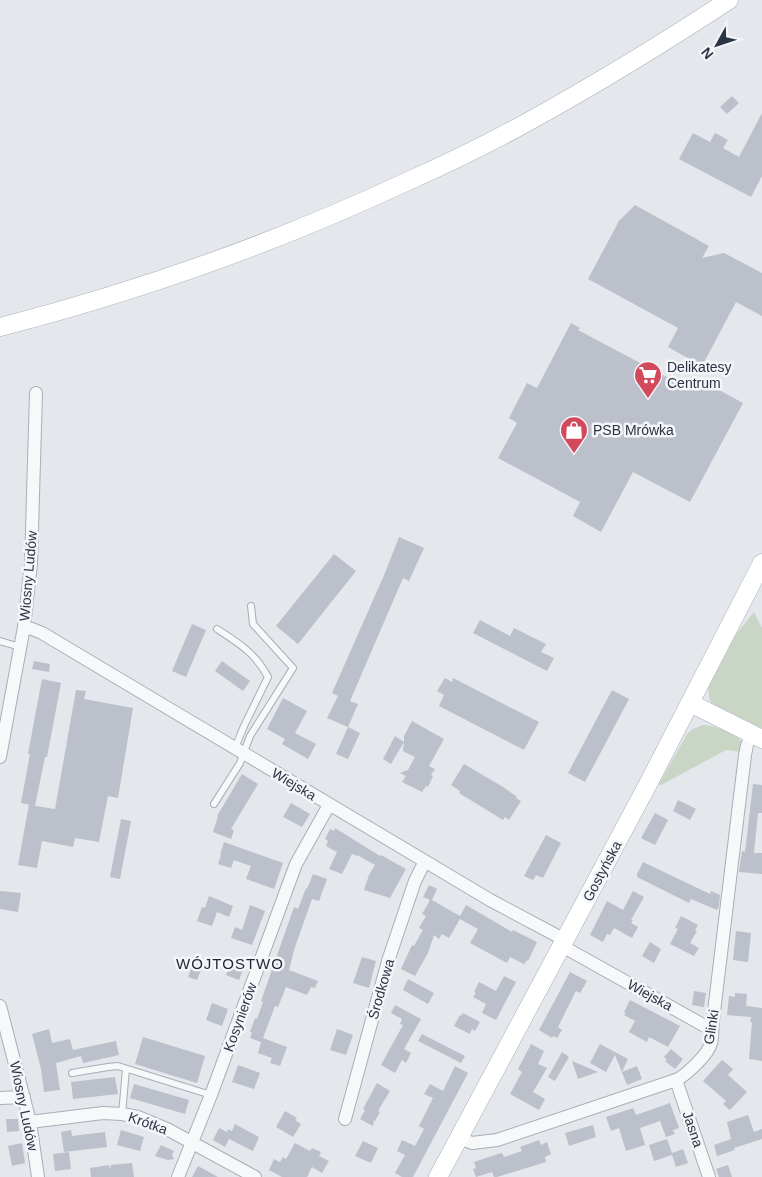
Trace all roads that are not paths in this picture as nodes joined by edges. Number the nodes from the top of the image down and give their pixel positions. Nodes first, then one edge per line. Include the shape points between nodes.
1 (729, 0) edge
2 (0, 327) edge
3 (36, 393) dead end
4 (762, 562) edge
5 (250, 606) dead end
6 (24, 627) junction
7 (218, 628) dead end
8 (0, 641) edge
9 (20, 647) junction
10 (690, 702) junction
11 (757, 737) edge
12 (239, 751) junction
13 (0, 757) edge
14 (214, 804) dead end
15 (329, 805) junction
16 (425, 861) junction
17 (563, 943) junction
18 (0, 1006) edge
19 (712, 1030) junction
20 (126, 1069) junction
21 (72, 1073) dead end
22 (676, 1080) junction
23 (211, 1095) junction
24 (24, 1097) junction
25 (0, 1098) edge
26 (122, 1114) junction
27 (345, 1119) dead end
28 (30, 1122) junction
29 (459, 1138) junction
30 (192, 1143) junction
31 (38, 1177) edge
32 (178, 1177) edge
33 (255, 1177) edge
34 (438, 1177) edge
35 (709, 1177) edge

1 - 2 main road via 531,120 368,200 176,275
3 - 6 street, Wiosny Ludów via 31,564
4 - 10 main road, Gostyńska
5 - 12 lane via 254,624 293,668
6 - 9 street, Wiosny Ludów
6 - 12 street, Wiejska via 37,630
7 - 12 lane via 245,648 268,677 244,726
8 - 9 lane
9 - 13 street, Wiosny Ludów
10 - 11 main road
10 - 17 main road, Gostyńska
11 - 19 street, Glinki via 747,745 745,755
12 - 14 lane via 240,762
12 - 15 street, Wiejska
15 - 16 street, Wiejska
15 - 23 street, Kosynierów via 296,864
16 - 17 street, Wiejska
16 - 27 street, Środkowa via 388,961
17 - 19 street, Wiejska
17 - 29 main road, Gostyńska
18 - 24 street, Wiosny Ludów
19 - 22 street, Glinki via 708,1050
20 - 21 lane via 113,1066
20 - 23 lane
20 - 26 lane
22 - 29 street, Glinki via 497,1140 472,1143
22 - 35 street, Jasna
23 - 30 street, Kosynierów
24 - 25 street
24 - 28 street, Wiosny Ludów
26 - 28 street, Krótka via 92,1114
26 - 30 street, Krótka via 148,1120
28 - 31 street, Wiosny Ludów
29 - 34 main road, Gostyńska
30 - 32 street, Kosynierów
30 - 33 street, Krótka

